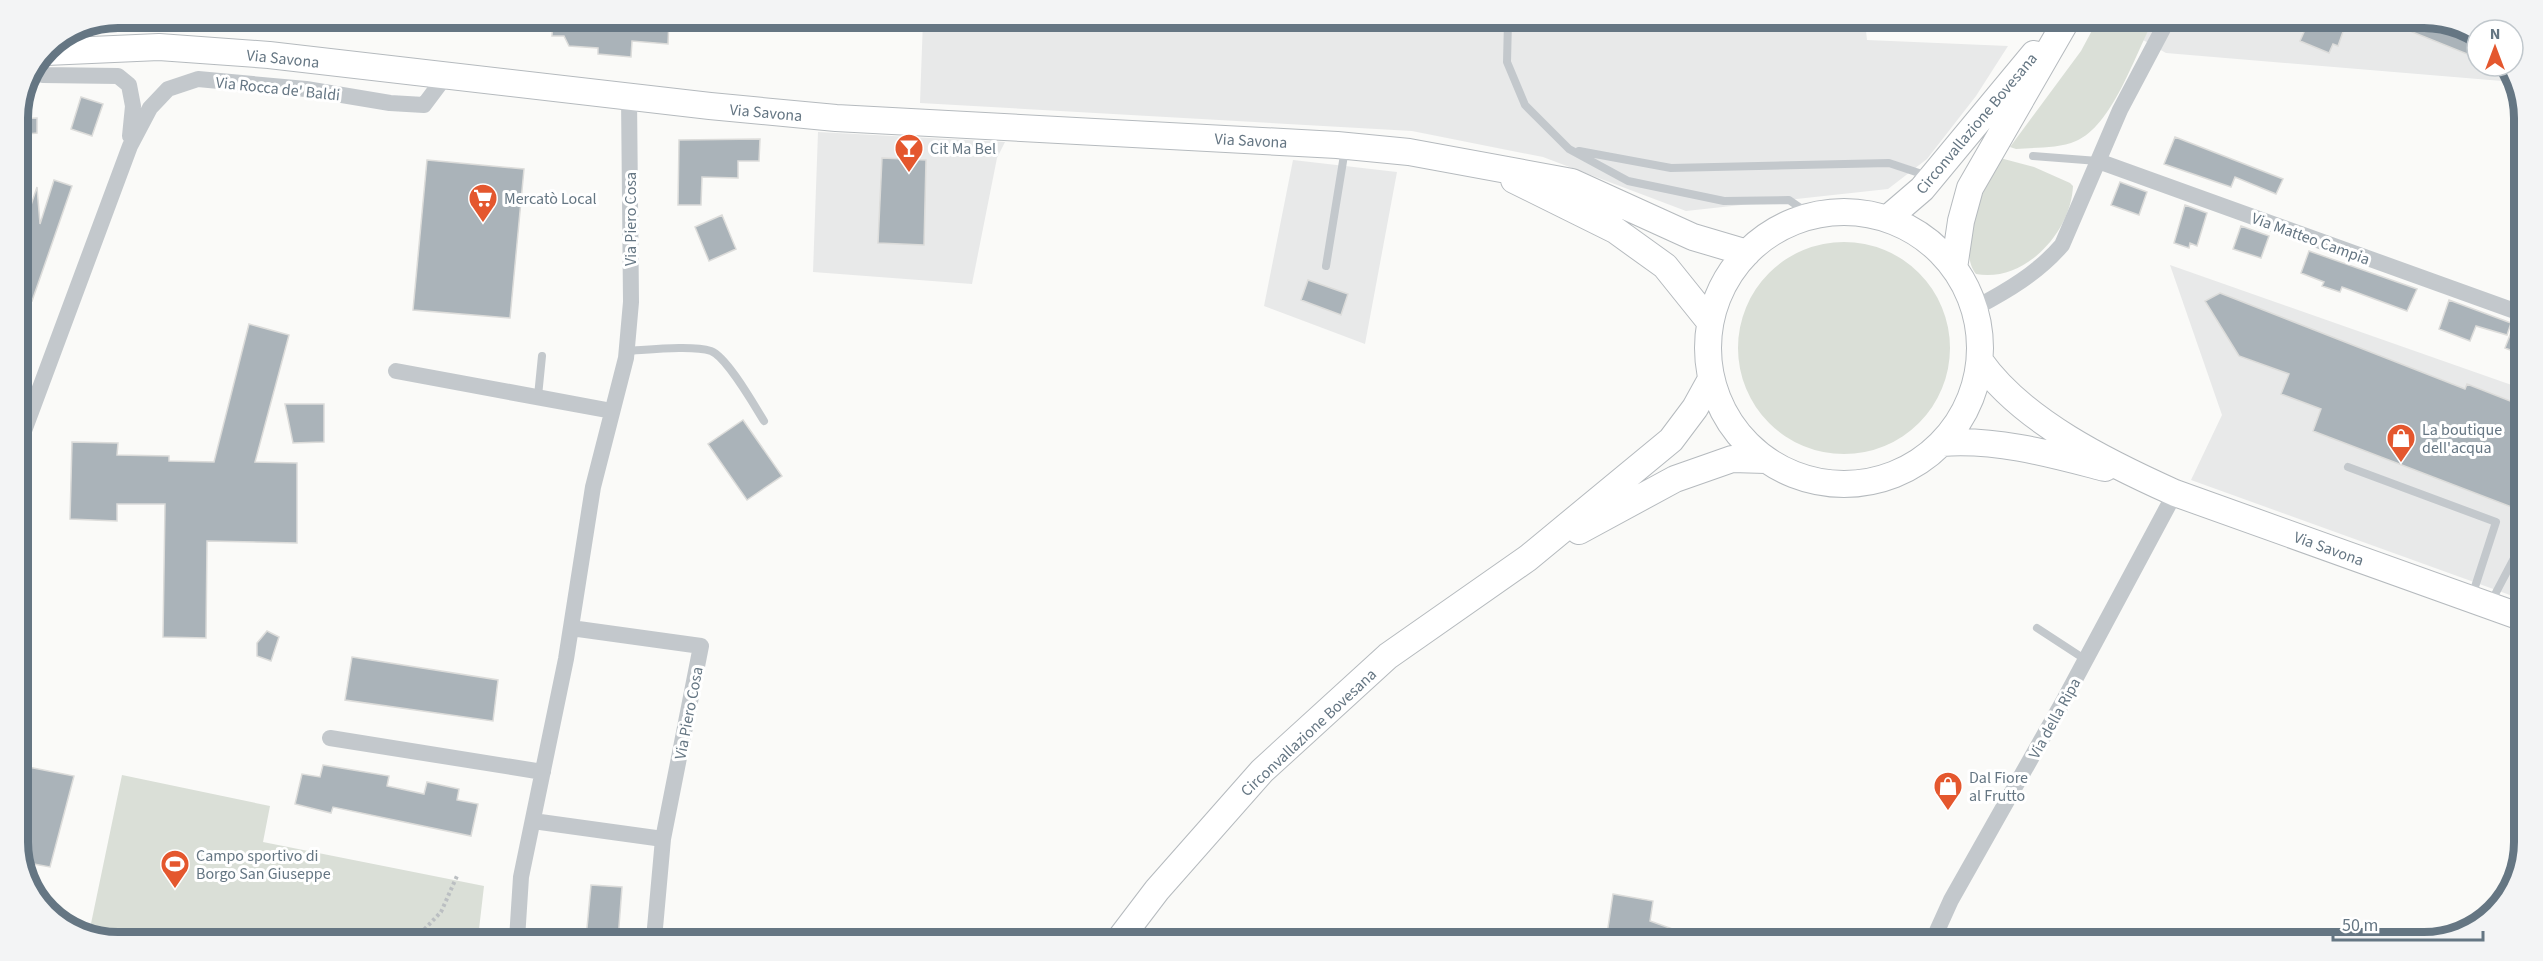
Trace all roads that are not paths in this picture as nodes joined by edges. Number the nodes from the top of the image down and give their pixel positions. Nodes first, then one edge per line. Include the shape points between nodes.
1 (1508, 28) edge
2 (2059, 28) edge
3 (2162, 28) edge
4 (60, 51) edge
5 (41, 74) edge
6 (446, 77) junction
7 (629, 97) junction
8 (2003, 109) junction
9 (1345, 145) junction
10 (129, 146) junction
11 (1569, 149) junction
12 (2033, 156) dead end
13 (2098, 161) junction
14 (1487, 166) junction
15 (1931, 177) junction
16 (1812, 216) junction
17 (1887, 219) junction
18 (1747, 253) junction
19 (1326, 266) dead end
20 (1954, 268) junction
21 (1975, 308) junction
22 (2514, 311) edge
23 (1710, 322) junction
24 (626, 351) junction
25 (542, 356) dead end
26 (1980, 361) junction
27 (396, 371) dead end
28 (1711, 379) junction
29 (538, 396) junction
30 (612, 411) junction
31 (28, 419) edge
32 (764, 421) dead end
33 (1942, 443) junction
34 (1766, 460) junction
35 (2348, 467) dead end
36 (2137, 476) junction
37 (2175, 493) junction
38 (2514, 554) edge
39 (1528, 558) junction
40 (2480, 602) junction
41 (2514, 614) edge
42 (571, 628) junction
43 (2037, 628) dead end
44 (2086, 660) junction
45 (330, 738) dead end
46 (543, 772) junction
47 (532, 821) junction
48 (663, 839) junction
49 (517, 932) edge
50 (655, 932) edge
51 (1125, 932) edge
52 (1937, 932) edge

1 - 11 lane via 1508,62 1525,105
2 - 8 main road, Circonvallazione Bovesana
3 - 13 street
4 - 6 main road, Via Savona via 159,47 269,55
5 - 10 street, Via Rocca de' Baldi via 118,76 129,85 133,106
6 - 7 main road, Via Savona
6 - 10 street, Via Rocca de' Baldi via 424,105 198,79 168,89 150,108
7 - 9 main road, Via Savona via 836,118
7 - 24 street, Via Piero Cosa via 631,302
8 - 15 main road, Circonvallazione Bovesana
8 - 20 main road, Circonvallazione Bovesana via 1971,188
9 - 14 main road, Via Savona
9 - 19 lane
10 - 31 street, Via Rocca de' Baldi
11 - 15 lane via 1671,168 1889,163
11 - 16 lane via 1628,181 1724,201 1789,200
12 - 13 lane
13 - 21 street via 2062,245 2047,262
13 - 22 street, Via Matteo Campia
14 - 18 main road, Via Savona via 1572,182 1693,237
14 - 23 main road, Via Savona via 1615,230 1665,266
15 - 17 main road, Circonvallazione Bovesana
16 - 17 main road via 1850,212
16 - 18 main road via 1777,230
17 - 20 main road via 1925,238
18 - 23 main road via 1730,273
20 - 21 main road
21 - 26 main road
23 - 28 main road via 1707,350
24 - 30 street, Via Piero Cosa
24 - 32 lane via 710,351 721,358
25 - 29 lane
26 - 33 main road via 1974,391 1961,419
26 - 36 main road, Via Savona via 1995,383 2047,424
27 - 29 street
28 - 34 main road via 1722,410 1742,438
28 - 39 main road, Circonvallazione Bovesana via 1671,441
29 - 30 street
30 - 42 street, Via Piero Cosa via 593,487
33 - 34 main road via 1900,472 1866,482 1832,484 1797,476
33 - 36 main road, Via Savona via 2007,444
34 - 39 main road, Circonvallazione Bovesana via 1732,459 1675,479
35 - 40 lane via 2496,522
36 - 37 main road, Via Savona
37 - 40 main road, Via Savona
37 - 44 street, Via della Ripa
38 - 40 lane
39 - 51 main road, Circonvallazione Bovesana via 1388,656 1262,771
40 - 41 main road, Via Savona
42 - 46 street, Via Piero Cosa
42 - 48 street, Via Piero Cosa via 701,646
43 - 44 lane
44 - 52 street, Via della Ripa
45 - 46 street
46 - 47 street, Via Piero Cosa
47 - 48 street
47 - 49 street, Via Piero Cosa via 521,877
48 - 50 street, Via Piero Cosa

